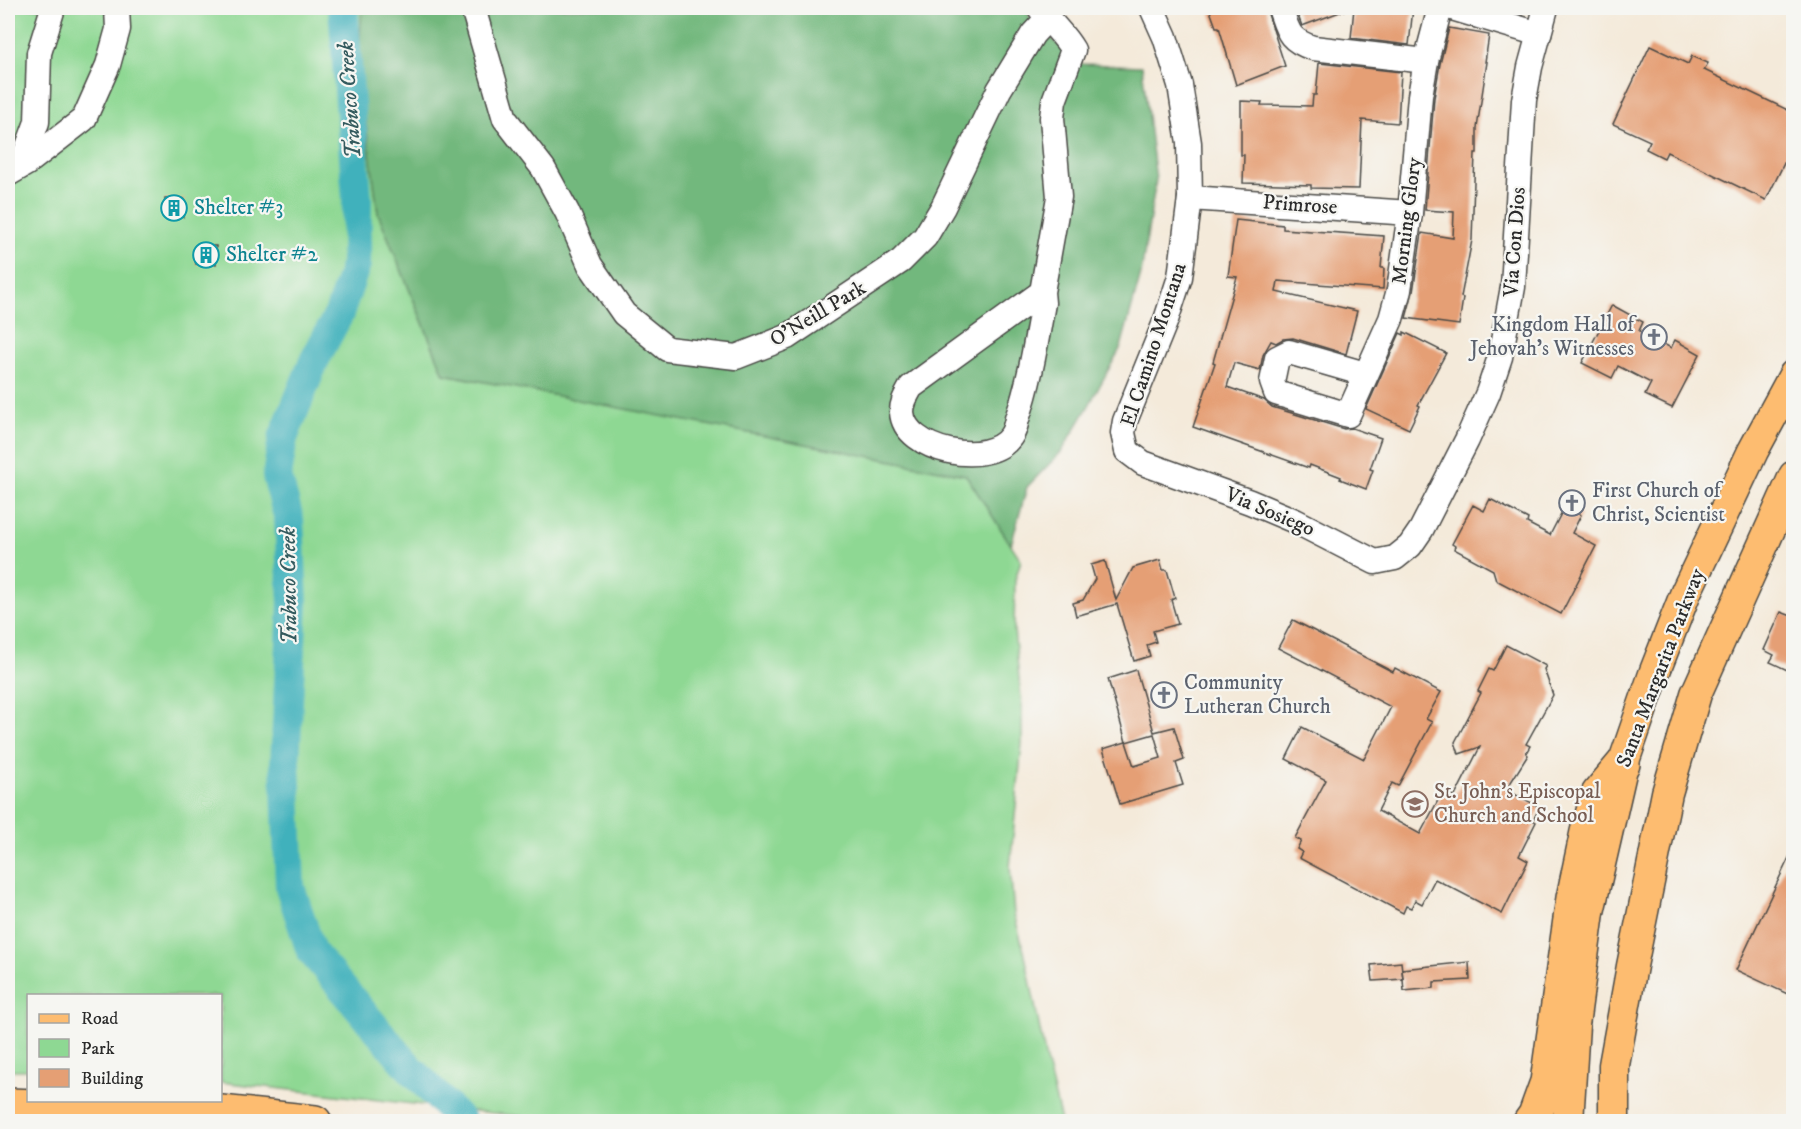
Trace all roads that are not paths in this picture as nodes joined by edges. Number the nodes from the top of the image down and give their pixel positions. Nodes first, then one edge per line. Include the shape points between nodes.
1 (53, 8) edge
2 (117, 8) edge
3 (473, 8) edge
4 (1152, 8) edge
5 (1280, 8) edge
6 (1440, 8) edge
7 (1452, 8) edge
8 (1542, 8) edge
9 (1044, 13) edge
10 (1539, 34) junction
11 (1426, 61) junction
12 (11, 172) edge
13 (1190, 198) junction
14 (1410, 213) junction
15 (1042, 292) junction
16 (1365, 374) dead end
17 (1794, 375) edge
18 (1143, 463) joint
19 (1794, 476) edge
20 (1395, 558) joint
21 (1623, 764) junction
22 (8, 1105) edge
23 (315, 1122) edge
24 (1530, 1122) edge
25 (1568, 1122) edge
26 (1614, 1122) edge

1 - 12 street via 39,53 37,122 26,152
2 - 12 street via 118,29 108,65 84,119
3 - 9 street, O'Neill Park via 505,119 543,168 590,265 624,314 667,349 736,357 787,337 902,261 925,237 999,90
4 - 13 street, El Camino Montana via 1180,85 1189,143
5 - 11 street via 1296,42 1313,48
6 - 11 street, Morning Glory
7 - 10 street
8 - 10 street, Via Con Dios
9 - 15 street, O'Neill Park via 1073,50 1054,101 1059,197
10 - 20 street, Via Con Dios via 1524,100 1513,287 1500,357 1467,440 1421,530
11 - 14 street, Morning Glory
13 - 14 street, Primrose
13 - 18 street, El Camino Montana via 1180,277 1125,421 1127,451
14 - 16 street, Morning Glory via 1391,319
15 - 15 street via 911,387 903,400 902,415 909,428 926,443 946,452 980,453 997,448 1011,436 1025,397
17 - 21 main road, Santa Margarita Parkway via 1686,592
18 - 20 street, Via Sosiego via 1295,521 1375,562
19 - 26 main road, Santa Margarita Parkway via 1696,694 1667,794 1614,1065
21 - 24 highway via 1598,794 1587,832 1573,898 1547,1082
21 - 25 main road, Santa Margarita Parkway via 1589,912 1574,1025
22 - 23 highway via 221,1112

